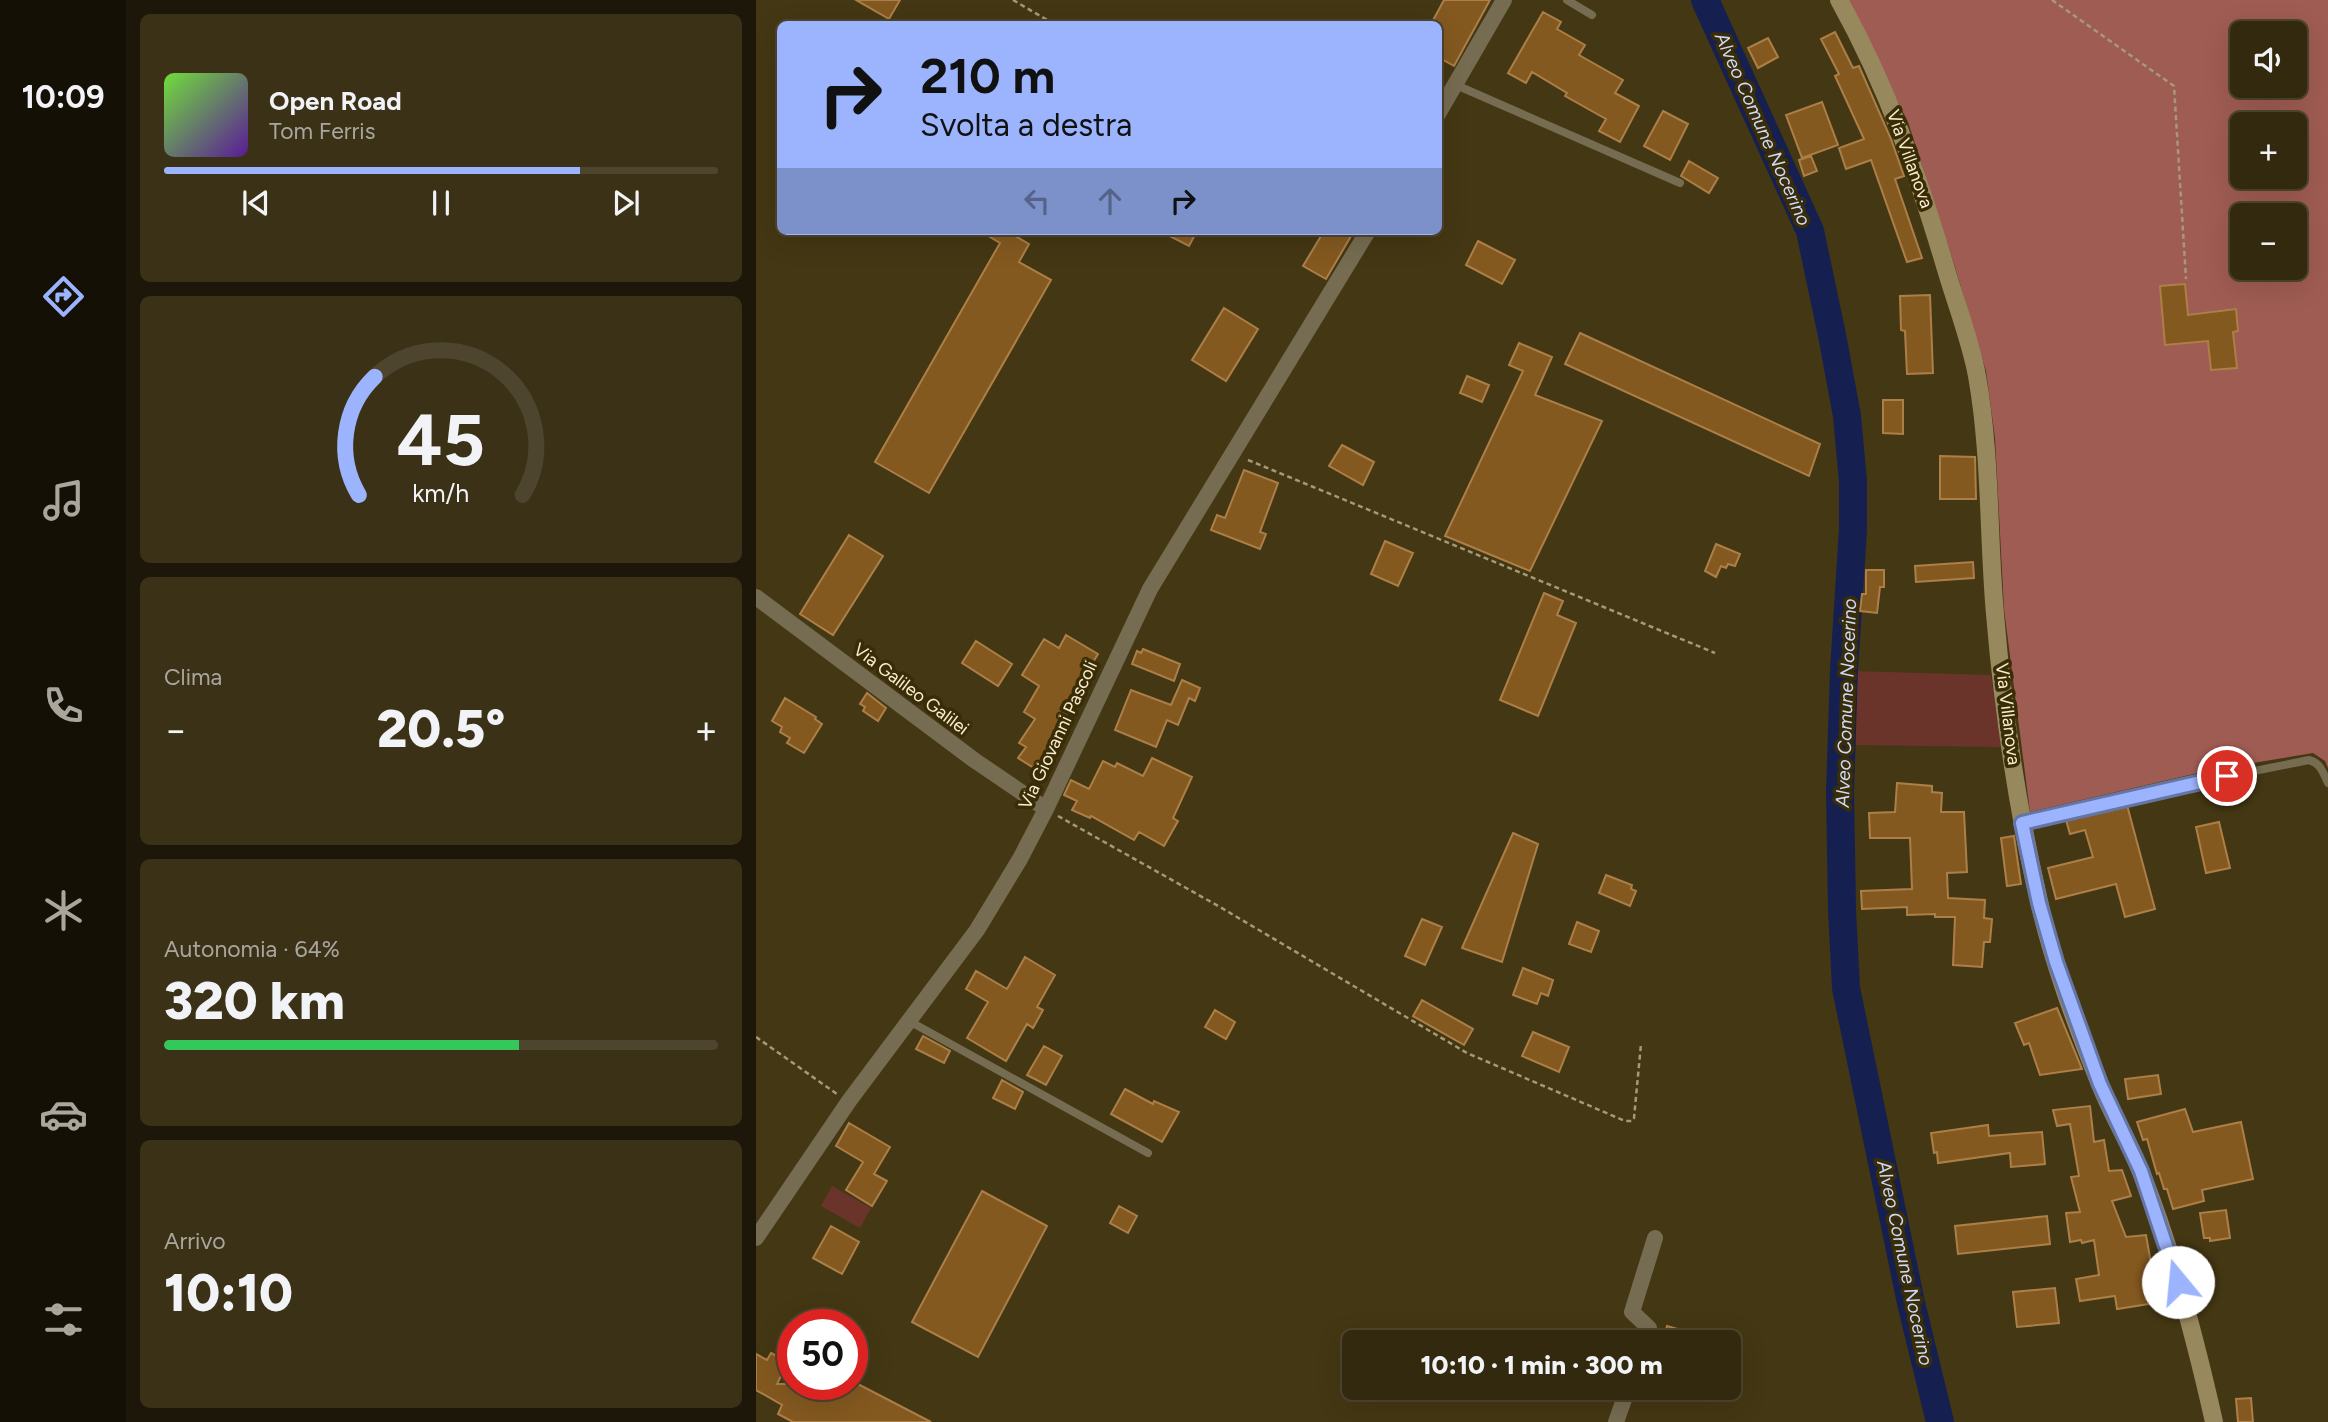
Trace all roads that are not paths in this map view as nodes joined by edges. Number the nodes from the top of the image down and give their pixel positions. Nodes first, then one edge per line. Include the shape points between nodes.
1 (1504, 0) edge
2 (1567, 0) edge
3 (1839, 0) edge
4 (1591, 15) dead end
5 (1456, 85) junction
6 (1442, 108) edge
7 (1680, 183) dead end
8 (1366, 235) edge
9 (756, 597) edge
10 (2328, 783) edge
11 (1046, 809) junction
12 (2022, 823) junction
13 (909, 1021) junction
14 (1148, 1153) dead end
15 (756, 1238) edge
16 (1655, 1238) dead end
17 (1648, 1330) edge
18 (1624, 1400) edge
19 (1616, 1422) edge
20 (2214, 1422) edge

1 - 5 street
2 - 4 lane
3 - 12 main road, Via Villanova via 1894,112 1918,175 1977,373 1986,439 1995,612
5 - 6 street
5 - 7 lane
8 - 11 street, Via Giovanni Pascoli via 1150,589
9 - 11 street, Via Galileo Galilei
10 - 12 lane via 2321,768 2309,760
11 - 13 street, Via Giovanni Pascoli via 977,930
12 - 20 main road, Via Villanova via 2056,962 2100,1084 2141,1171 2171,1258
13 - 14 lane
13 - 15 street, Via Giovanni Pascoli
16 - 17 street via 1632,1312
18 - 19 street

